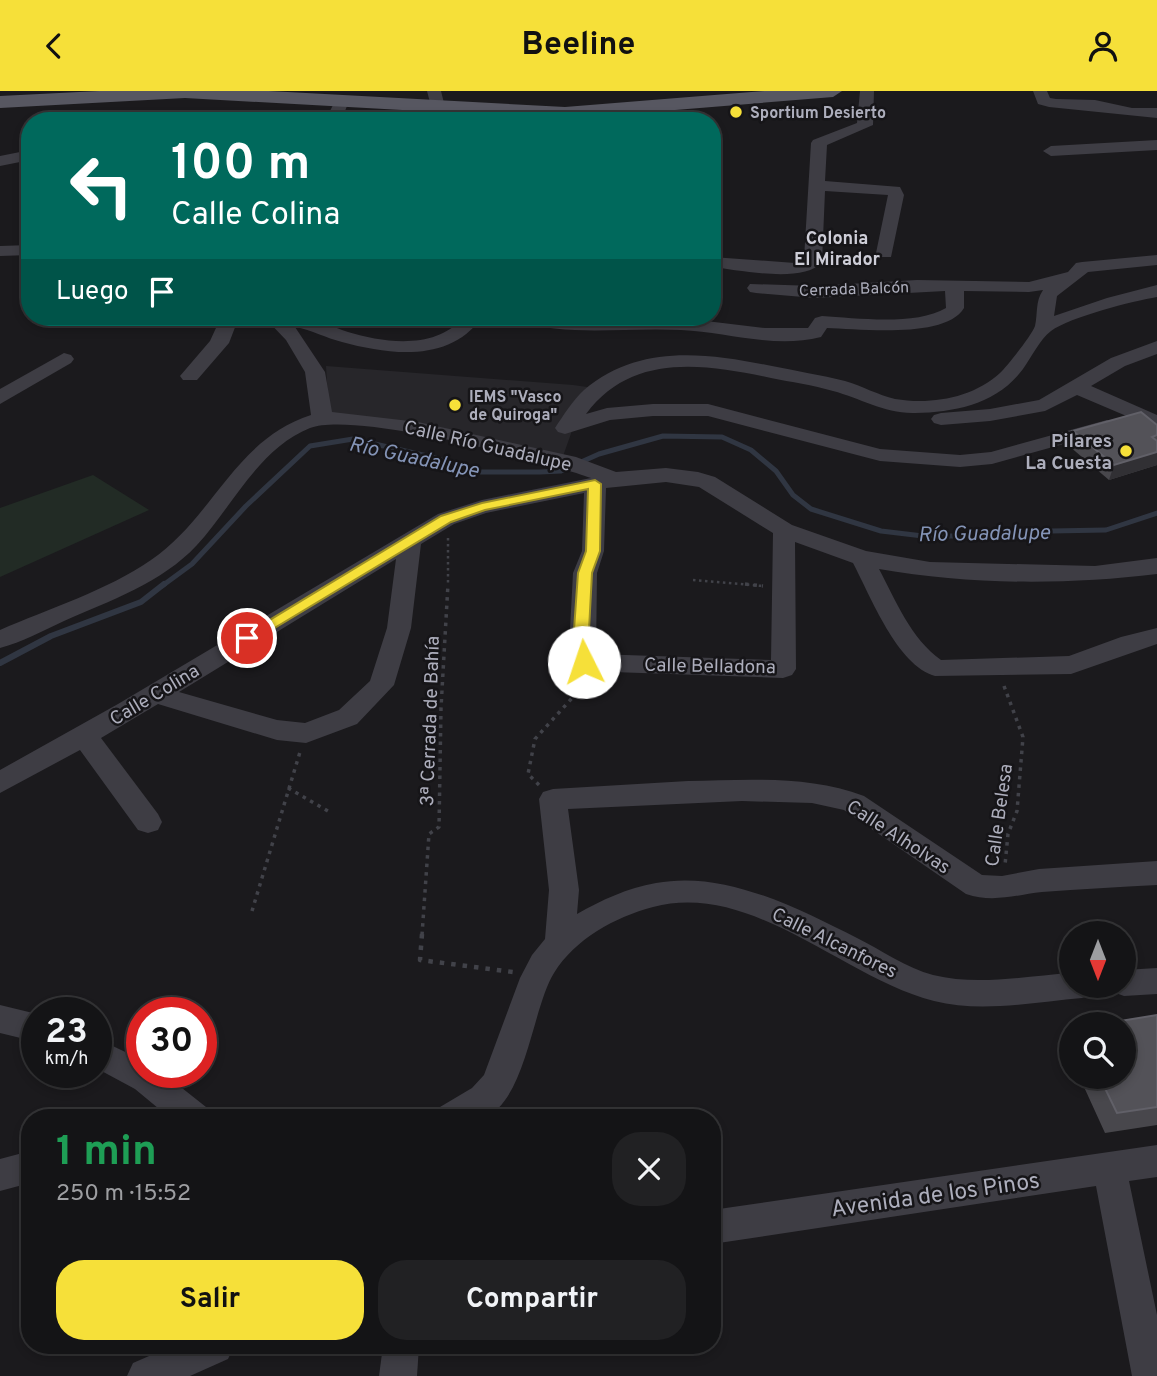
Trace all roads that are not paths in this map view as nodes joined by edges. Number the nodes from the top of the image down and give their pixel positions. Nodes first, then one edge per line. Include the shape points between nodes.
1 (834, 91) edge
2 (867, 91) edge
3 (1040, 91) edge
4 (61, 95) edge
5 (435, 99) edge
6 (342, 101) junction
7 (0, 102) edge
8 (337, 112) edge
9 (531, 112) edge
10 (655, 112) edge
11 (1157, 113) edge
12 (1135, 114) junction
13 (1157, 131) edge
14 (1157, 145) edge
15 (1051, 151) dead end
16 (21, 157) edge
17 (0, 161) edge
18 (815, 185) junction
19 (21, 250) edge
20 (0, 251) edge
21 (885, 253) dead end
22 (1157, 260) edge
23 (721, 263) edge
24 (1086, 266) junction
25 (952, 285) junction
26 (755, 288) dead end
27 (1157, 292) edge
28 (226, 326) edge
29 (282, 326) edge
30 (317, 326) edge
31 (468, 326) edge
32 (699, 326) edge
33 (1044, 327) junction
34 (1157, 347) edge
35 (64, 359) dead end
36 (190, 376) dead end
37 (1077, 388) junction
38 (0, 398) edge
39 (889, 404) junction
40 (322, 418) junction
41 (1150, 419) edge
42 (565, 428) junction
43 (586, 471) junction
44 (784, 530) junction
45 (410, 539) junction
46 (862, 558) junction
47 (1157, 566) edge
48 (1157, 636) edge
49 (0, 640) edge
50 (155, 694) junction
51 (84, 735) junction
52 (0, 783) edge
53 (148, 822) dead end
54 (1157, 873) edge
55 (560, 940) junction
56 (1157, 981) edge
57 (1136, 982) edge
58 (1059, 986) edge
59 (0, 1019) edge
60 (21, 1024) edge
61 (112, 1061) edge
62 (183, 1109) edge
63 (466, 1109) edge
64 (1157, 1161) edge
65 (1109, 1168) junction
66 (21, 1169) edge
67 (0, 1175) edge
68 (721, 1226) edge
69 (197, 1354) edge
70 (400, 1354) edge
71 (146, 1376) edge
72 (398, 1376) edge
73 (1151, 1376) edge

1 - 10 main road
2 - 18 street via 865,125 819,143
3 - 12 street via 1043,101 1051,103 1092,104
4 - 6 main road via 185,92
4 - 7 main road
5 - 6 main road
5 - 9 main road
6 - 8 street
11 - 12 street
12 - 13 street
14 - 15 street
16 - 17 street
18 - 21 street via 894,191
18 - 23 street via 813,262 807,267
19 - 20 street
22 - 24 street
24 - 25 street, Cerrada Balcón via 1056,282 1029,287
24 - 33 street via 1049,293
25 - 26 street, Cerrada Balcón via 815,292
25 - 32 street via 956,303 945,317 896,323 822,322 814,333 794,337
27 - 33 street via 1120,299
28 - 36 street via 219,343
29 - 40 street via 318,379
30 - 31 street via 384,345 453,338
33 - 39 street via 1007,377 978,397 947,405
34 - 37 street via 1118,362
35 - 38 street
37 - 39 street via 1045,405 948,419 913,415
37 - 41 street
39 - 42 street via 839,386 747,367 694,359 661,361 619,376 590,395
40 - 43 street, Calle Río Guadalupe via 418,428
40 - 49 street, Calle Río Guadalupe via 300,425 263,450 188,541 159,566
41 - 42 street via 992,458 960,461 880,455 708,410 607,414
42 - 43 street
43 - 44 street, Calle Río Guadalupe via 698,479
43 - 44 street, Calle Belladona via 593,551 585,573 584,662 783,669
43 - 45 street, Calle Colina via 447,520
44 - 46 street, Calle Río Guadalupe
45 - 50 street, Calle Colina
45 - 50 street via 399,628 381,685 348,717 306,733 277,730
46 - 47 street, Calle Río Guadalupe via 930,571 1095,574
46 - 48 street via 906,637 925,662 942,669 1071,665
50 - 51 street, Calle Colina
51 - 52 street, Calle Colina
51 - 53 street
54 - 55 street, Calle Alholvas via 1002,888 976,886 854,803 817,793 712,789 553,799 564,890
55 - 58 street, Calle Alcanfores via 625,902 657,893 690,891 776,911 934,988 961,992
55 - 63 street, Calle Alcanfores via 536,975 506,1063 488,1095
56 - 57 street
59 - 60 street
61 - 62 street via 146,1079
64 - 65 street, Avenida de los Pinos
65 - 68 street, Avenida de los Pinos
65 - 73 street
66 - 67 street
69 - 71 street
70 - 72 street

